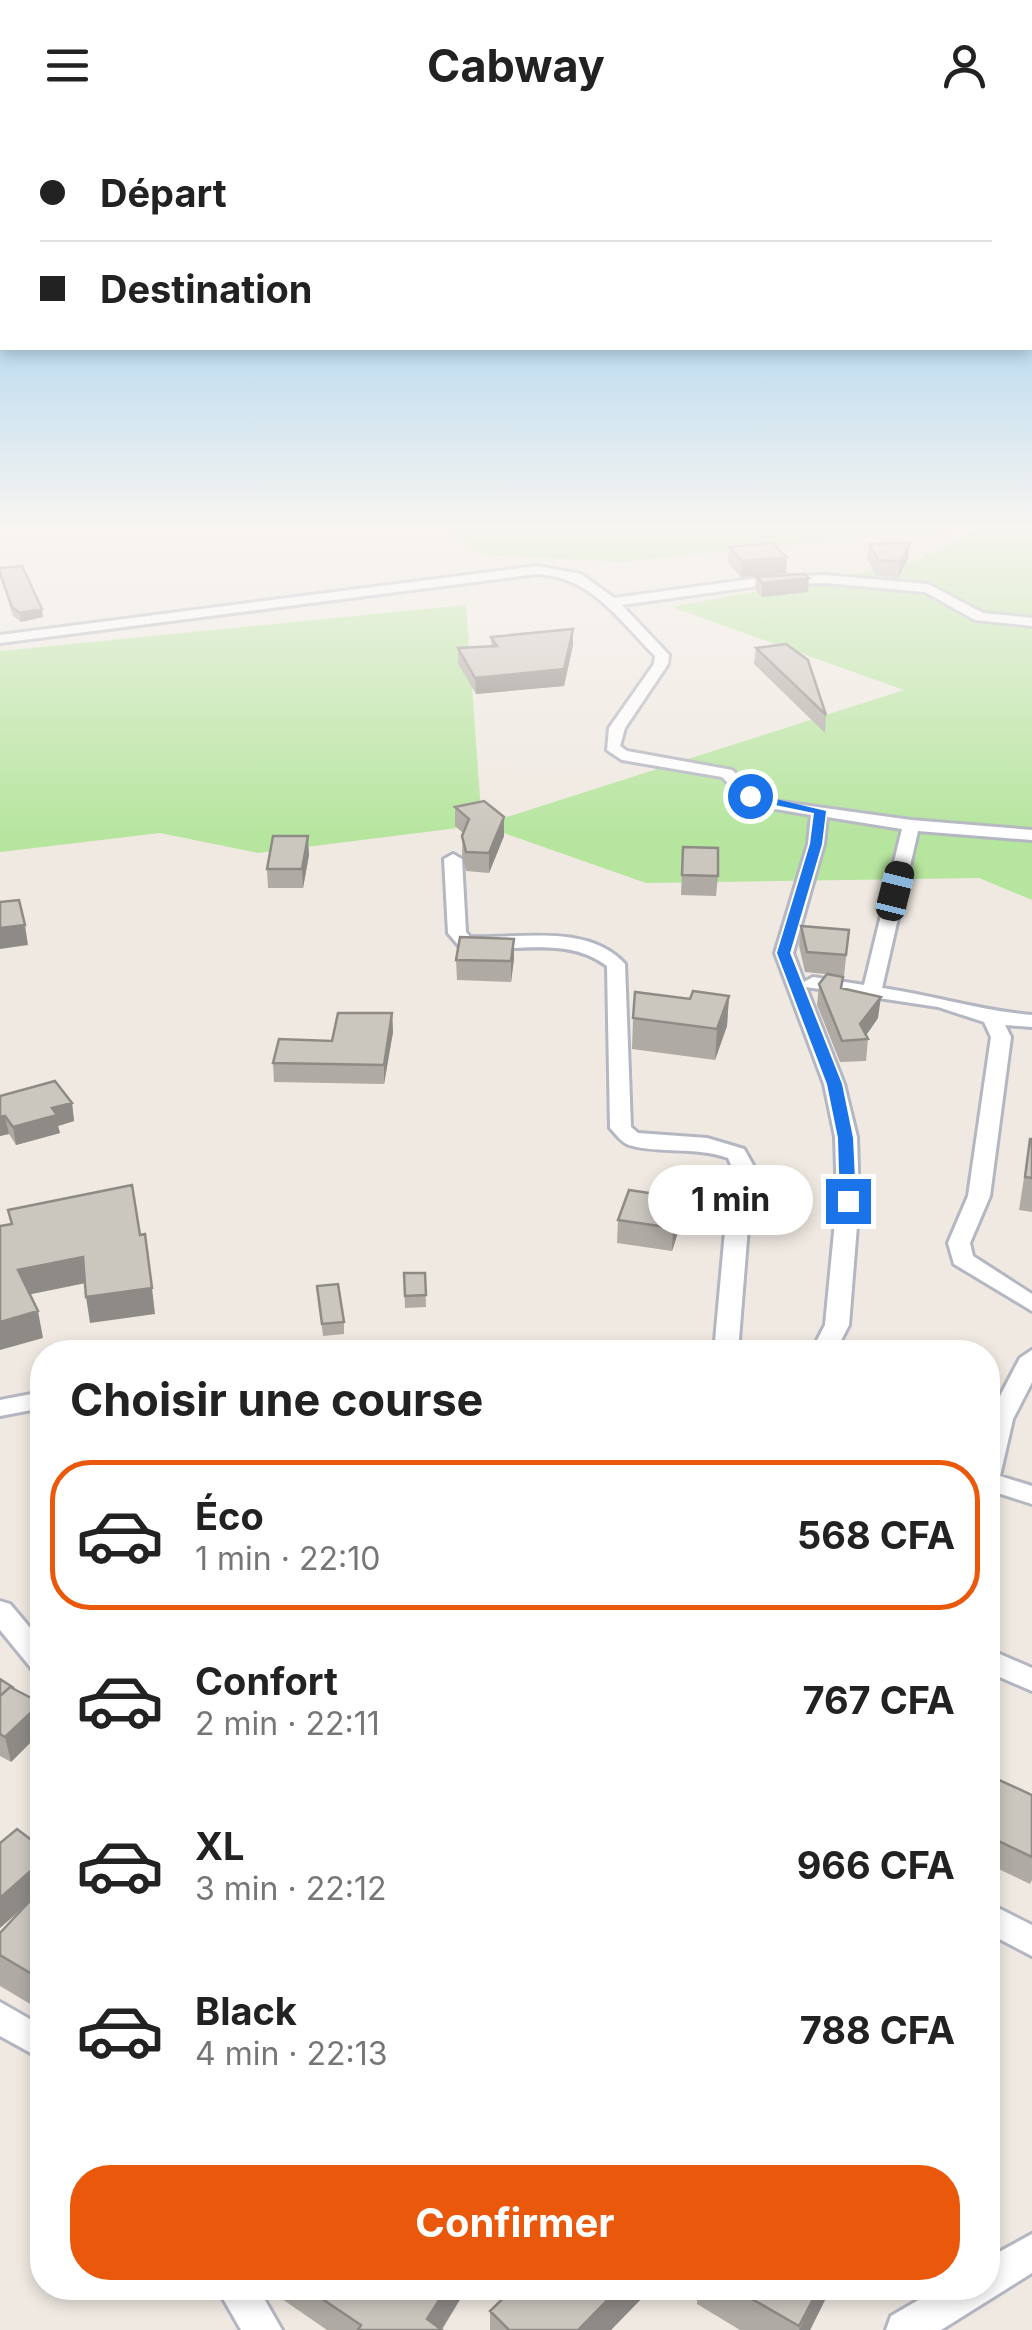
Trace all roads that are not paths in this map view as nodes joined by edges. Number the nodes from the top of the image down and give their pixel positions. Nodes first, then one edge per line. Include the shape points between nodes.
1 (65, 631) edge
2 (640, 631) edge
3 (0, 639) edge
4 (820, 811) junction
5 (911, 825) junction
6 (1032, 834) edge
7 (453, 860) dead end
8 (798, 982) junction
9 (872, 990) junction
10 (992, 1018) junction
11 (1032, 1021) edge
12 (1032, 1304) edge
13 (727, 1340) edge
14 (830, 1340) edge
15 (1032, 1358) edge
16 (30, 1402) edge
17 (0, 1408) edge
18 (1000, 1419) edge
19 (1000, 1483) edge
20 (1032, 1495) edge
21 (0, 1610) edge
22 (30, 1646) edge
23 (1000, 1665) edge
24 (1032, 1680) edge
25 (1000, 1924) edge
26 (1032, 1942) edge
27 (0, 2017) edge
28 (30, 2036) edge
29 (244, 2300) edge
30 (954, 2300) edge
31 (263, 2330) edge
32 (905, 2330) edge

1 - 3 street
2 - 4 street via 662,655 661,664 617,728 612,747 726,773 764,802
4 - 5 street
4 - 8 street via 816,844 784,940
5 - 6 street
5 - 9 street
7 - 13 street via 458,932 465,942 568,945 606,954 616,964 621,1128 632,1139 706,1144 736,1154 742,1165
8 - 9 street
8 - 14 street via 846,1138 848,1201 837,1325
9 - 10 street via 967,1007
10 - 11 street
10 - 12 street via 1001,1037 979,1196 959,1243 962,1259
15 - 18 street
16 - 17 street
19 - 20 street
21 - 22 street
23 - 24 street
25 - 26 street
27 - 28 street
29 - 31 street
30 - 32 street

